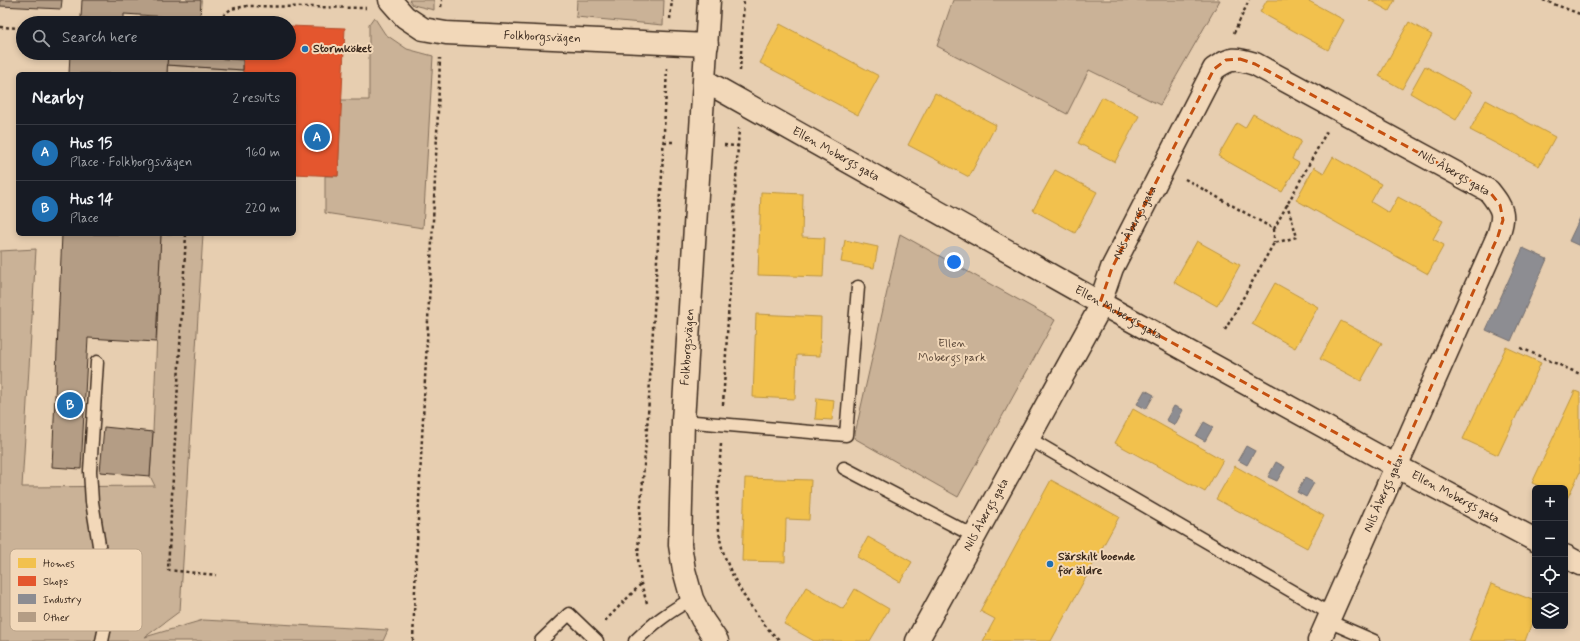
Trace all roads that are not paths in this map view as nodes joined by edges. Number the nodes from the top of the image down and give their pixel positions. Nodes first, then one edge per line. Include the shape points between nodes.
1 (390, 0) edge
2 (709, 0) edge
3 (707, 45) junction
4 (705, 81) junction
5 (858, 287) dead end
6 (1101, 304) junction
7 (97, 362) dead end
8 (683, 420) junction
9 (1028, 438) junction
10 (1396, 466) junction
11 (844, 468) dead end
12 (974, 536) junction
13 (1532, 538) edge
14 (100, 549) edge
15 (1567, 557) edge
16 (1580, 564) edge
17 (692, 600) junction
18 (1329, 617) junction
19 (104, 631) edge
20 (595, 638) edge
21 (102, 641) edge
22 (541, 641) edge
23 (635, 641) edge
24 (717, 641) edge
25 (916, 641) edge
26 (1319, 641) edge
27 (1374, 641) edge

1 - 3 street, Folkborgsvägen via 405,17 423,30
2 - 3 street, Folkborgsvägen
3 - 4 street, Folkborgsvägen
4 - 6 street, Ellen Mobergs gata
4 - 8 street, Folkborgsvägen
5 - 8 lane via 846,435
6 - 9 street, Nils Åbergs gata
6 - 10 street, Ellen Mobergs gata
6 - 10 street, Nils Åbergs gata via 1112,268 1214,70 1226,60 1240,59 1255,64 1489,191 1500,205 1503,220 1498,236
7 - 14 lane via 90,471
8 - 17 street, Folkborgsvägen via 680,545
9 - 12 street, Nils Åbergs gata
9 - 18 lane
10 - 13 street, Ellen Mobergs gata
10 - 18 street, Nils Åbergs gata
11 - 12 lane
12 - 25 street, Nils Åbergs gata
15 - 16 street
17 - 23 lane via 654,622
17 - 24 street, Folkborgsvägen
18 - 26 street, Nils Åbergs gata
18 - 27 lane
19 - 21 lane
20 - 22 lane via 569,614

